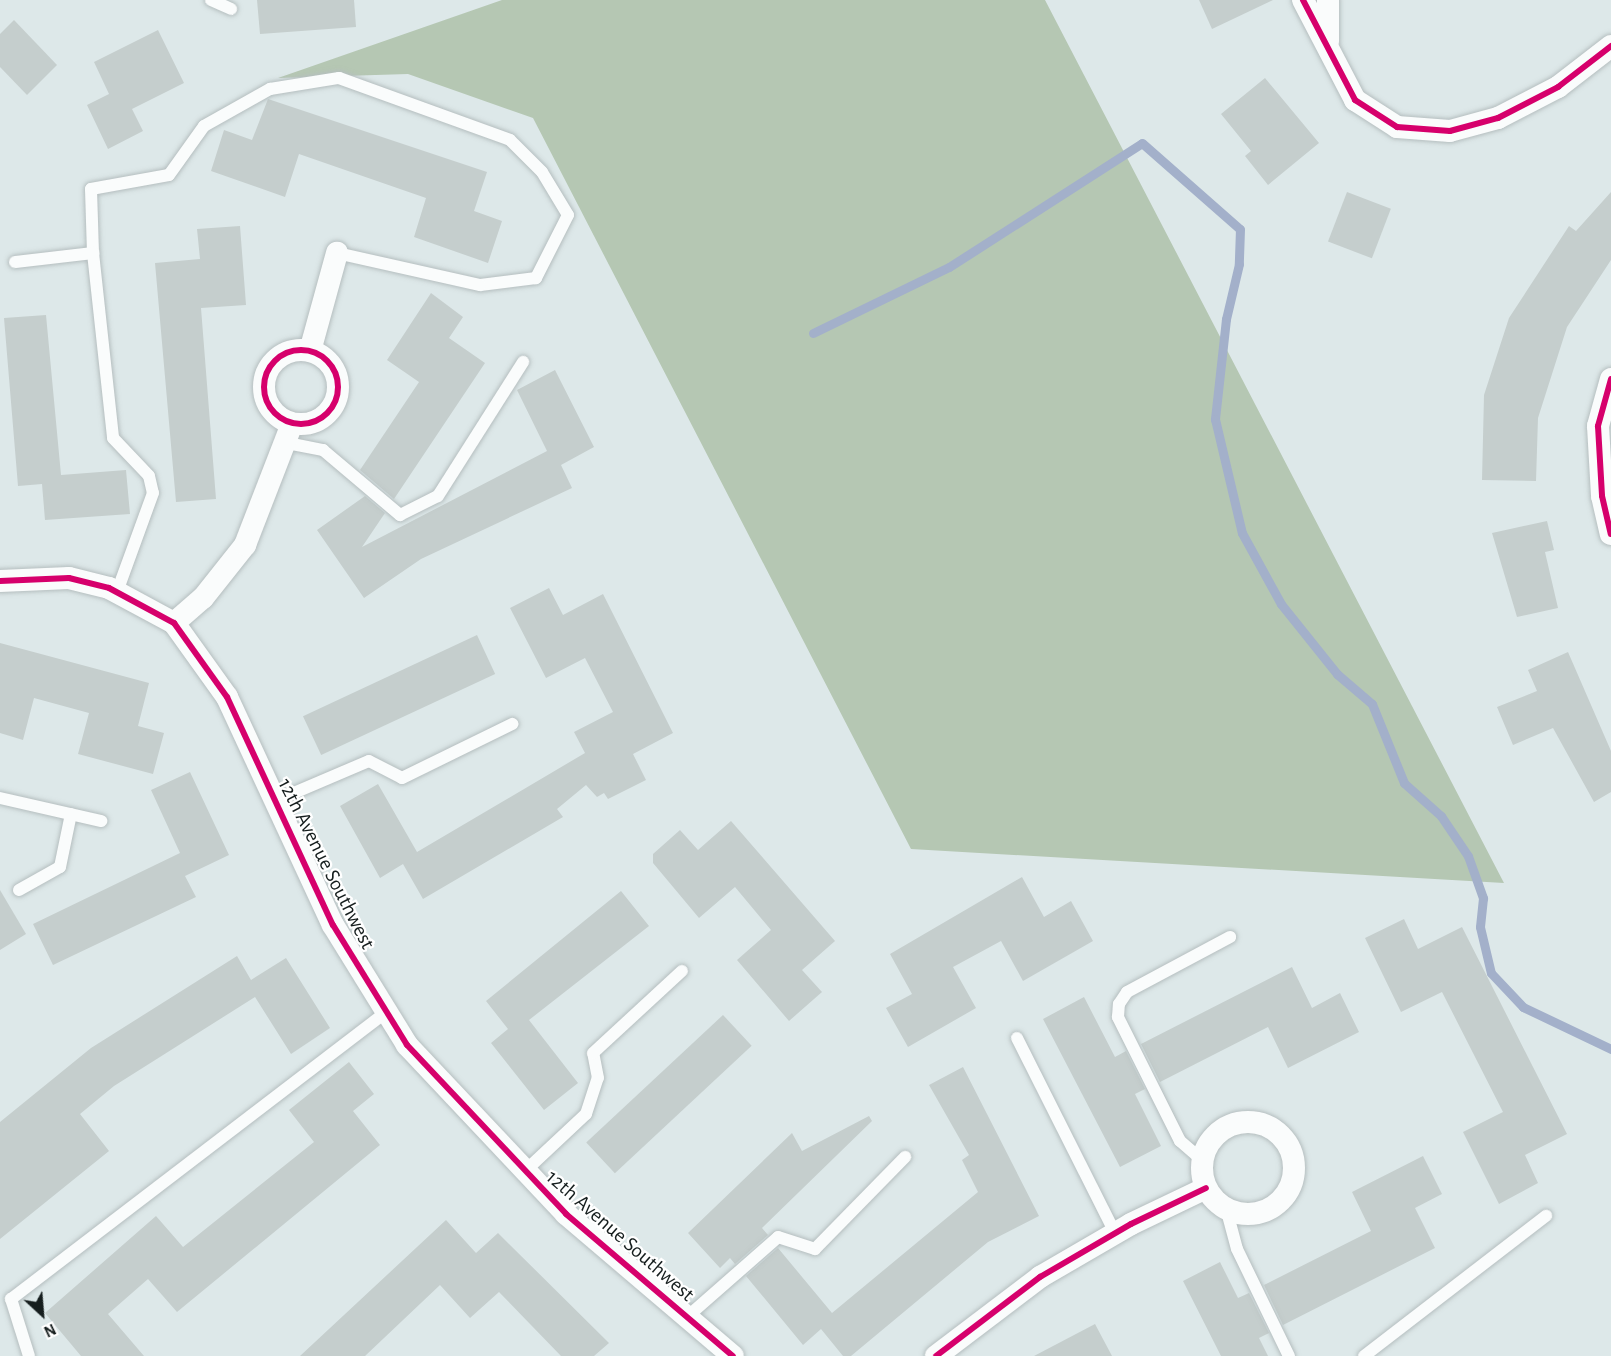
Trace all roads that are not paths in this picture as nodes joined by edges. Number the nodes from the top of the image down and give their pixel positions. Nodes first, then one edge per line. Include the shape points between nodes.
1 (211, 0) edge
2 (1302, 0) edge
3 (1328, 0) edge
4 (231, 9) dead end
5 (1328, 43) junction
6 (1611, 46) edge
7 (93, 253) junction
8 (337, 253) joint
9 (15, 262) dead end
10 (310, 351) junction
11 (523, 362) dead end
12 (1611, 379) edge
13 (290, 433) junction
14 (1611, 534) edge
15 (0, 581) edge
16 (117, 592) junction
17 (174, 623) junction
18 (512, 724) dead end
19 (0, 798) edge
20 (275, 801) junction
21 (71, 814) junction
22 (101, 821) dead end
23 (19, 890) dead end
24 (1230, 937) dead end
25 (682, 971) dead end
26 (387, 1012) junction
27 (1017, 1038) dead end
28 (905, 1157) dead end
29 (1202, 1160) junction
30 (524, 1172) junction
31 (1206, 1188) junction
32 (1226, 1208) junction
33 (1546, 1216) dead end
34 (1115, 1233) junction
35 (687, 1317) junction
36 (29, 1356) edge
37 (733, 1356) edge
38 (936, 1356) edge
39 (1289, 1356) edge
40 (1364, 1356) edge

1 - 4 lane
2 - 5 street
3 - 5 street
5 - 6 street via 1339,74 1373,115 1397,127 1450,131 1498,117 1558,87
7 - 8 lane via 91,189 168,175 204,126 270,89 339,78 510,140 542,172 568,216 536,278 480,285
7 - 9 lane
7 - 16 lane via 113,438 149,476 153,493
8 - 10 street
10 - 13 street via 334,370 335,402 318,420
10 - 13 street via 284,353 267,372 265,398
11 - 13 lane via 438,496 400,515 322,450
12 - 14 street via 1598,426 1602,496
13 - 17 street via 244,545 203,598
15 - 16 street, 12th Avenue Southwest via 69,578
16 - 17 street, 12th Avenue Southwest
17 - 20 street, 12th Avenue Southwest via 227,697
18 - 20 lane via 402,778 369,761
19 - 21 lane
20 - 26 street, 12th Avenue Southwest via 333,925
21 - 22 lane
21 - 23 lane via 60,867
24 - 29 lane via 1127,992 1119,1004 1118,1017 1180,1141
25 - 30 lane via 593,1053 598,1078 586,1114
26 - 30 street, 12th Avenue Southwest via 407,1045
26 - 36 lane via 11,1299
27 - 34 lane
28 - 35 lane via 815,1249 778,1237
29 - 31 street
29 - 32 street via 1216,1135 1242,1122 1270,1128 1289,1148 1293,1176 1280,1201 1254,1213
30 - 35 street, 12th Avenue Southwest
31 - 32 street
31 - 34 street
32 - 39 lane via 1237,1249
33 - 40 lane
34 - 38 street via 1040,1277
35 - 37 street, 12th Avenue Southwest

